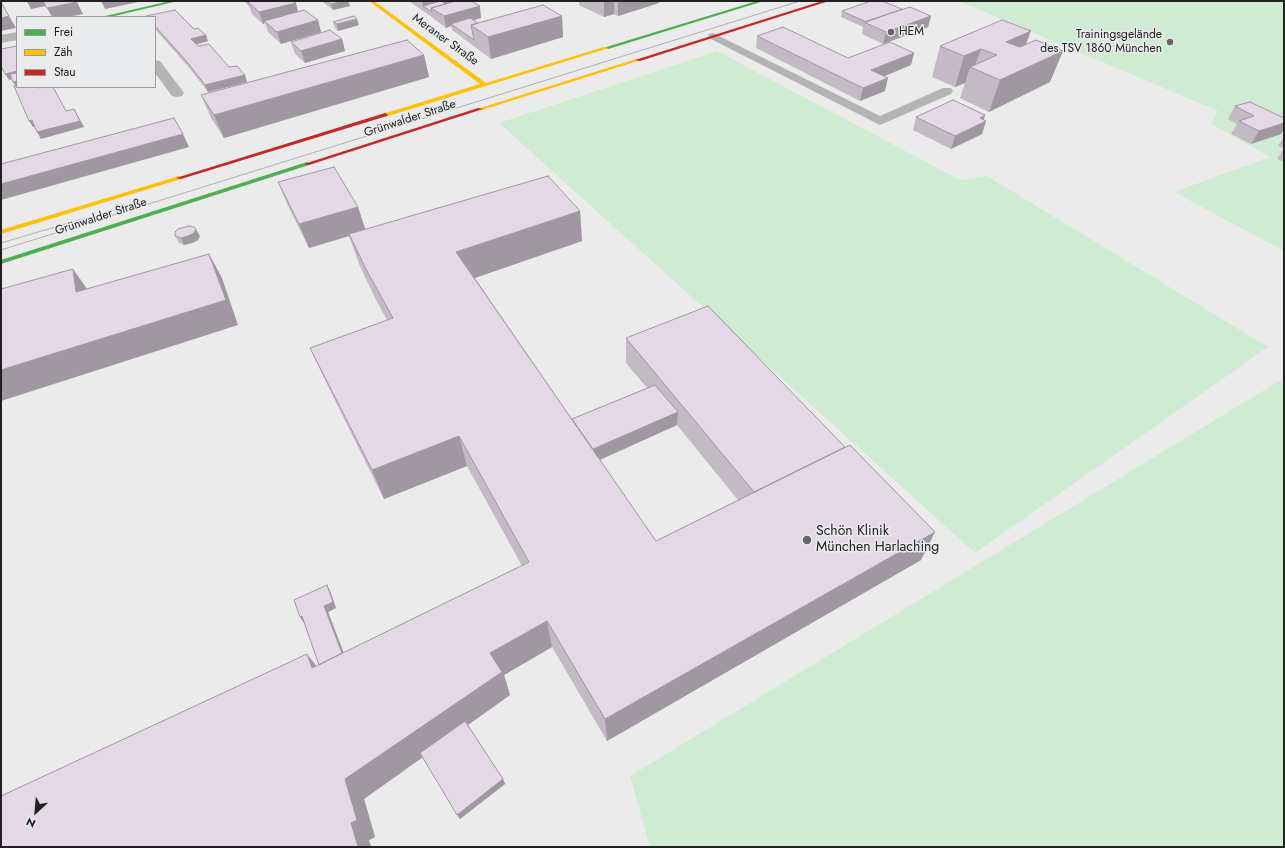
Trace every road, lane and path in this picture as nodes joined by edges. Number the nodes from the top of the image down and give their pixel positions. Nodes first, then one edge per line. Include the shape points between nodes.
1 (176, 1) edge
2 (371, 1) edge
3 (762, 1) edge
4 (827, 1) edge
5 (119, 15) edge
6 (16, 36) edge
7 (713, 36) junction
8 (1, 39) edge
9 (156, 65) edge
10 (486, 85) junction
11 (947, 91) edge
12 (177, 93) dead end
13 (1, 232) edge
14 (1, 262) edge

1 - 5 main road
2 - 10 main road, Meraner Straße
3 - 10 main road, Grünwalder Straße
4 - 7 main road, Grünwalder Straße
6 - 8 street
7 - 11 lane via 880,121
7 - 14 main road, Grünwalder Straße
9 - 12 street
10 - 13 main road, Grünwalder Straße

